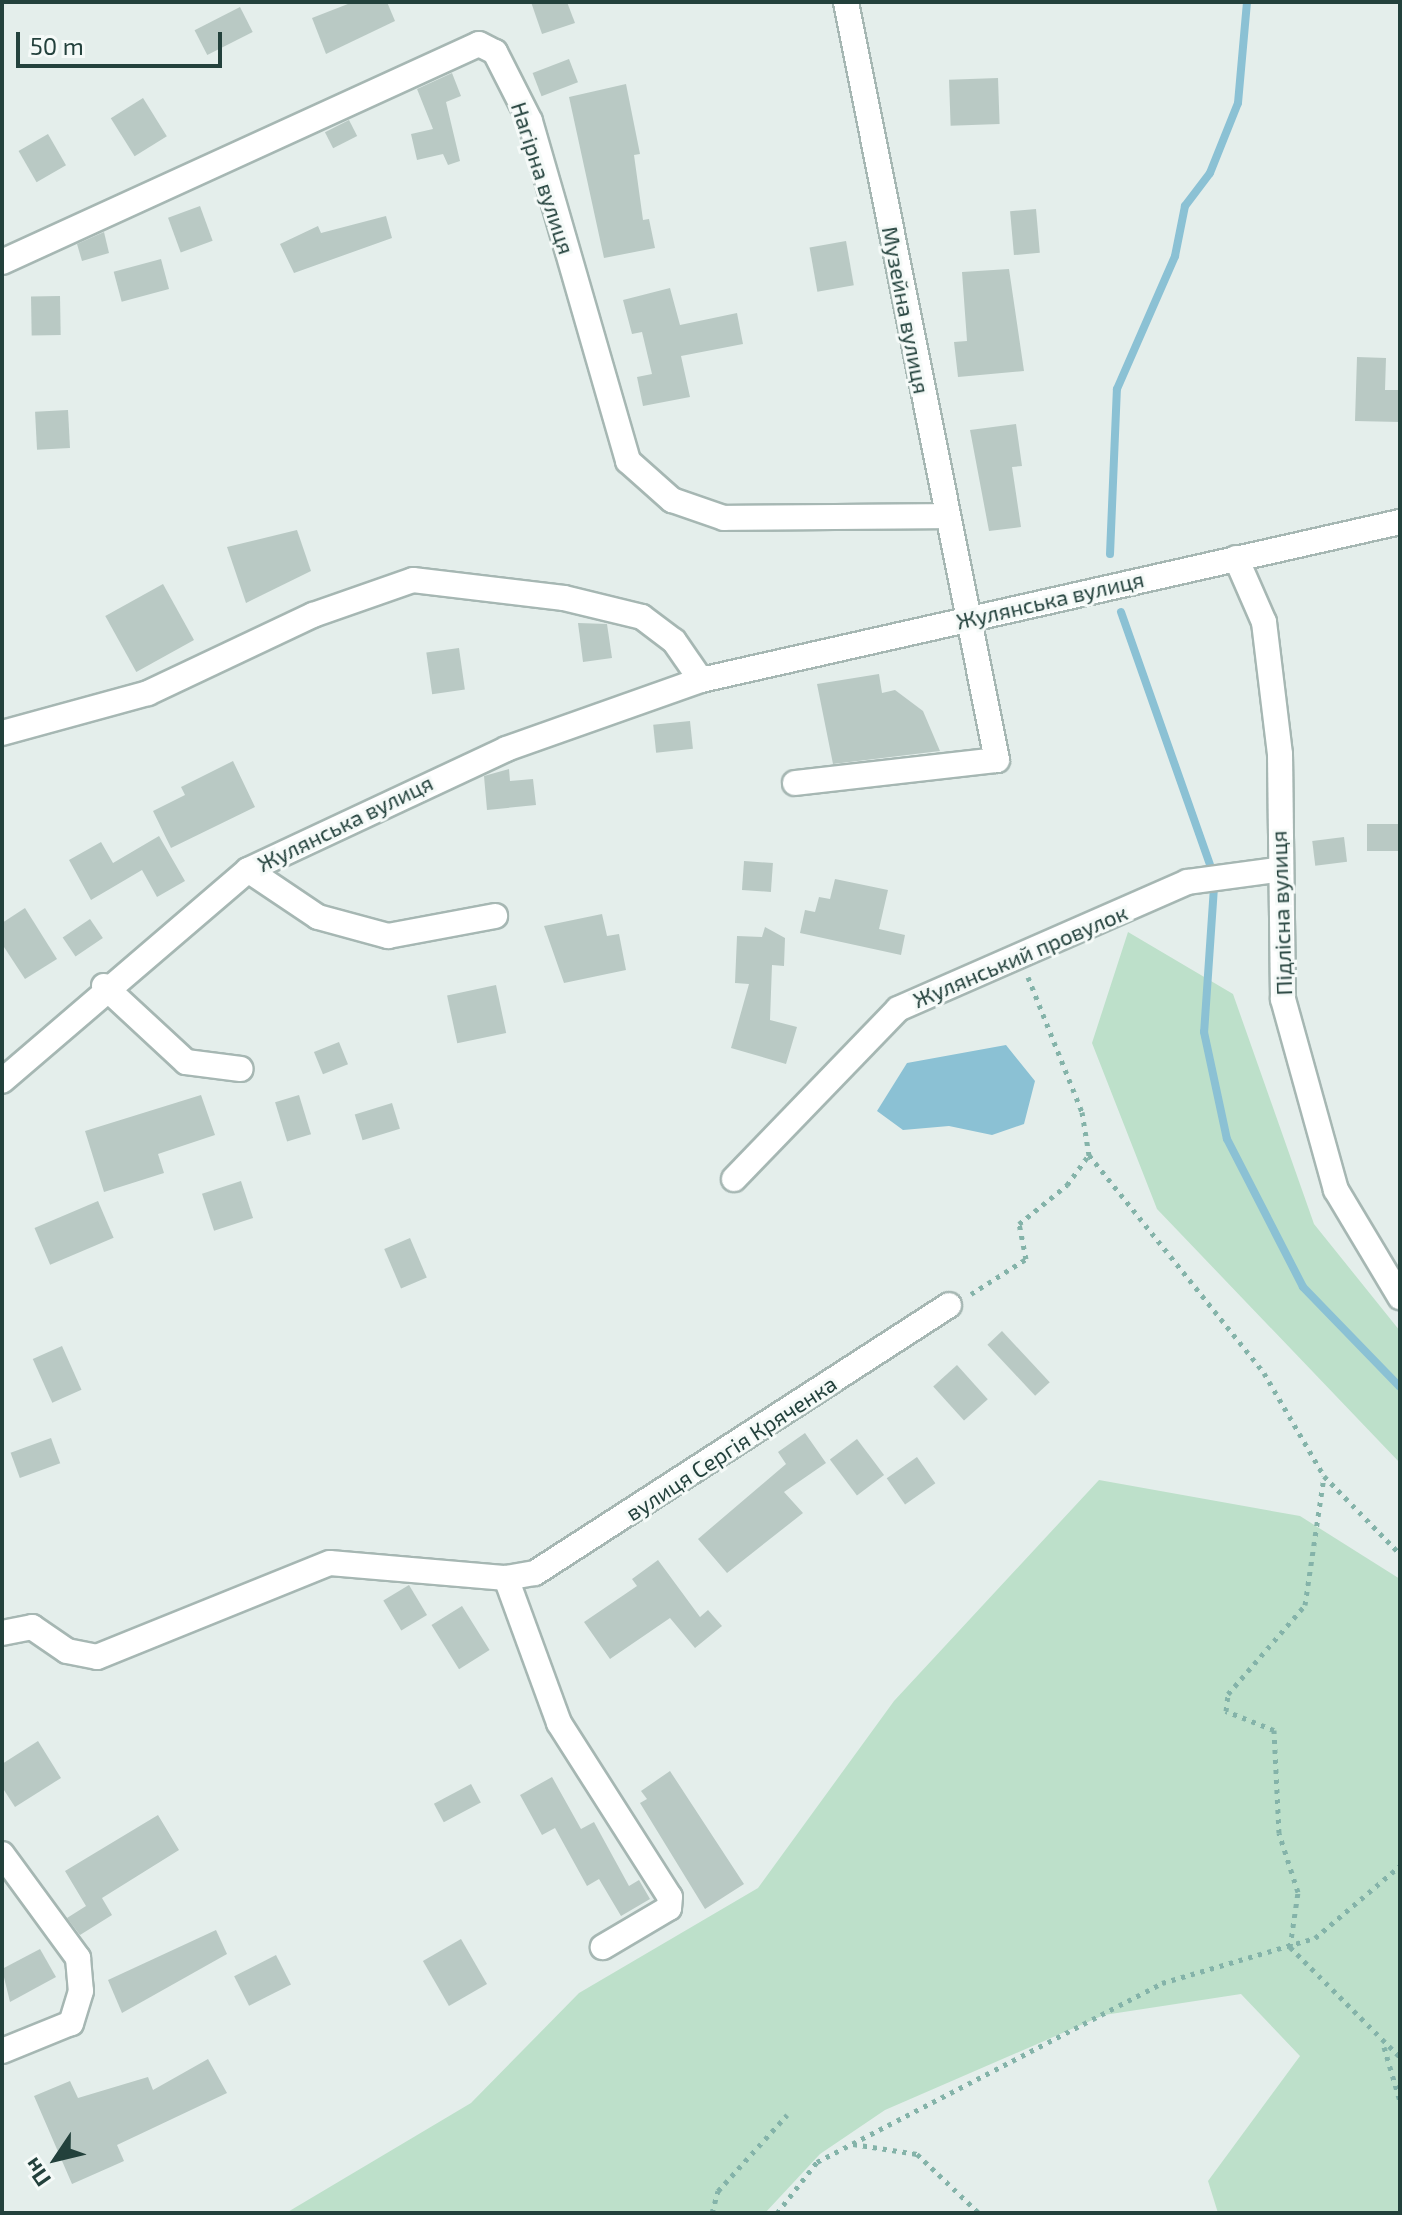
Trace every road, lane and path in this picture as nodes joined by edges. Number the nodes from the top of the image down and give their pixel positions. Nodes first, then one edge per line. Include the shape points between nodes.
1 (846, 2) edge
2 (2, 262) edge
3 (946, 516) junction
4 (1400, 522) edge
5 (1236, 558) junction
6 (965, 619) junction
7 (701, 680) junction
8 (2, 733) edge
9 (795, 783) dead end
10 (248, 870) junction
11 (1276, 870) junction
12 (495, 916) dead end
13 (1033, 952) junction
14 (104, 986) junction
15 (241, 1069) dead end
16 (2, 1081) edge
17 (1089, 1155) junction
18 (734, 1179) dead end
19 (1400, 1297) edge
20 (949, 1305) joint
21 (1324, 1476) junction
22 (1400, 1554) edge
23 (506, 1578) junction
24 (2, 1633) edge
25 (2, 1854) edge
26 (1400, 1866) edge
27 (603, 1947) dead end
28 (1290, 1947) junction
29 (1383, 2046) junction
30 (2, 2051) edge
31 (1400, 2057) edge
32 (1400, 2101) edge
33 (787, 2115) dead end
34 (852, 2144) junction
35 (712, 2213) edge
36 (777, 2213) edge
37 (979, 2213) edge

1 - 3 street, Музейна вулиця
2 - 3 street, Нагірна вулиця via 479,44 495,52 530,121 628,461 672,500 724,518
3 - 6 street, Музейна вулиця
4 - 5 street, Жулянська вулиця
5 - 6 street, Жулянська вулиця
5 - 11 street, Підлісна вулиця via 1264,622 1280,754
6 - 7 street, Жулянська вулиця
6 - 9 street, Музейна вулиця via 997,760
7 - 8 street via 674,641 642,617 564,598 413,580 313,615 148,693
7 - 10 street, Жулянська вулиця via 506,749
10 - 12 street via 318,917 388,936
10 - 14 street, Жулянська вулиця
11 - 13 street, Жулянський провулок via 1187,882
11 - 19 street, Підлісна вулиця via 1283,999 1312,1125 1336,1190
13 - 17 path via 1027,984 1059,1045
13 - 18 street, Жулянський провулок via 898,1009
14 - 15 street via 186,1062
14 - 16 street, Жулянська вулиця
17 - 20 path via 1067,1185 1019,1224 1026,1259
17 - 21 path via 1264,1373
20 - 23 street, вулиця Сергія Кряченка via 558,1562
21 - 22 path
21 - 28 path via 1305,1605 1228,1694 1226,1711 1274,1730 1279,1833 1298,1892
23 - 24 street, вулиця Сергія Кряченка via 330,1563 97,1657 67,1651 32,1627
23 - 27 street via 559,1723 670,1897 669,1908
25 - 30 street via 78,1958 81,1991 71,2023
26 - 28 path via 1315,1938
28 - 29 path
28 - 34 path via 1162,1983
29 - 31 path
29 - 32 path
33 - 35 path via 718,2191
34 - 36 path via 817,2162
34 - 37 path via 917,2154

